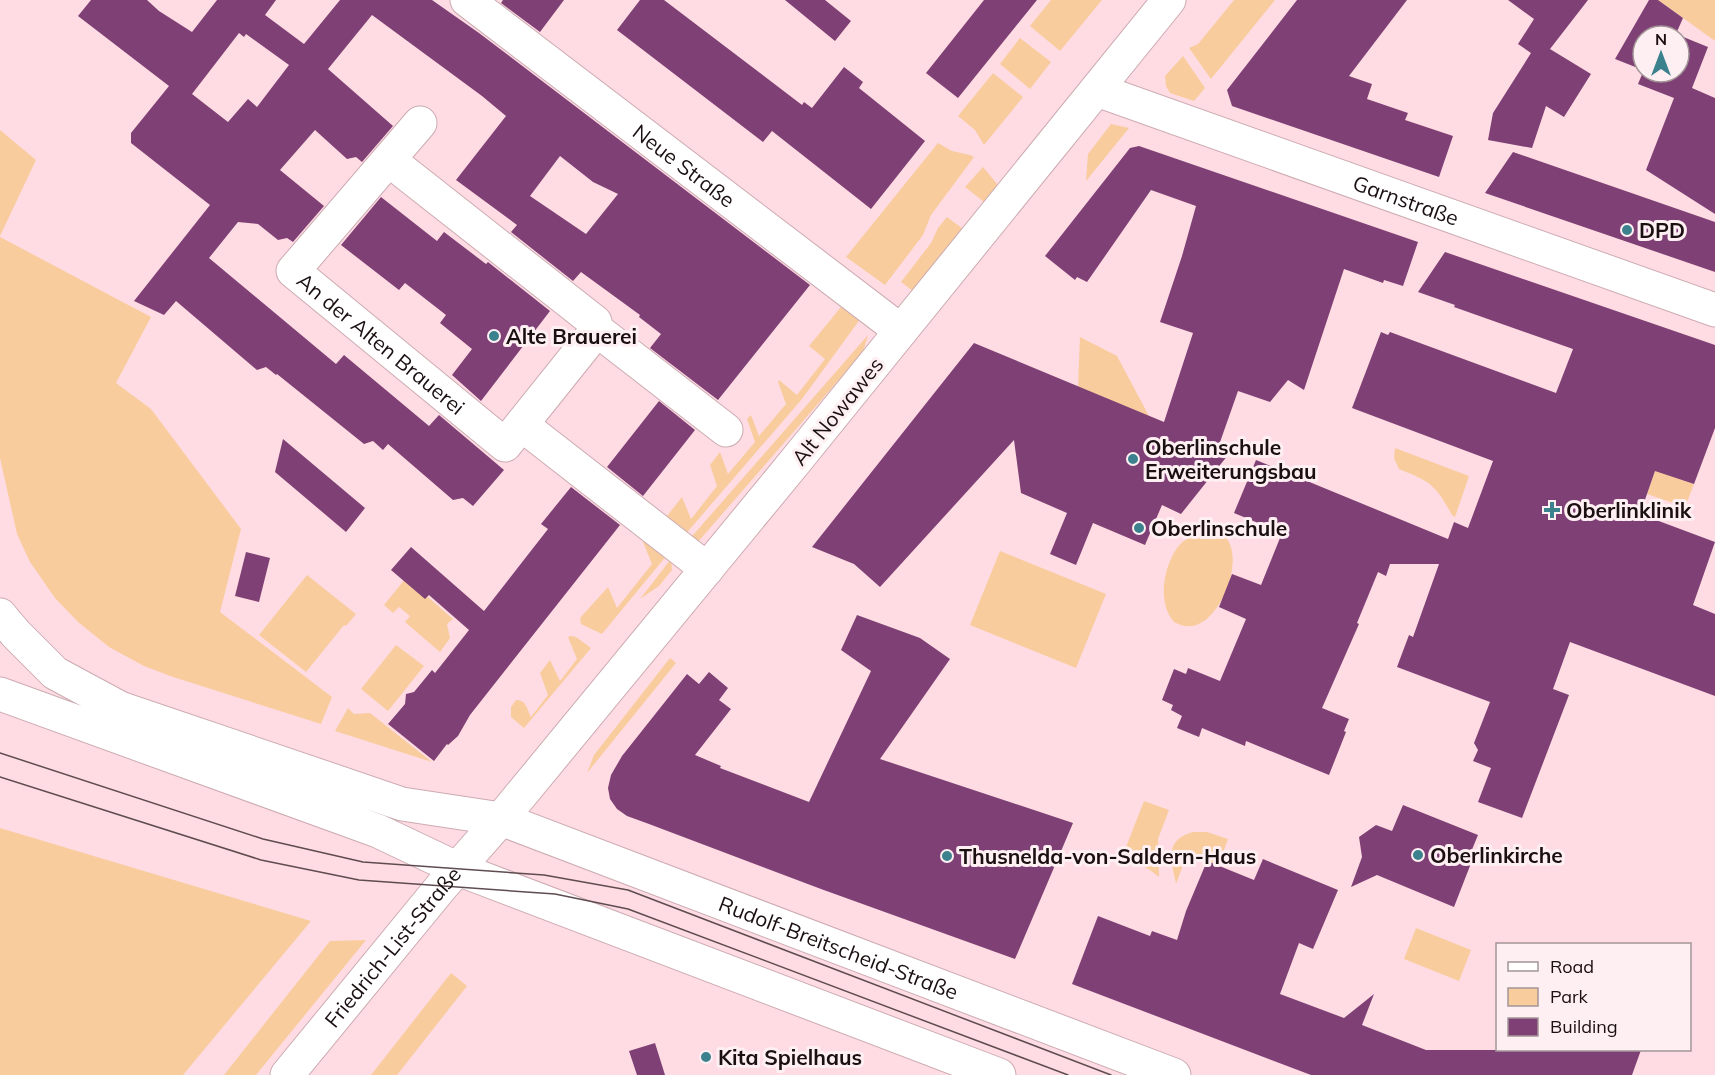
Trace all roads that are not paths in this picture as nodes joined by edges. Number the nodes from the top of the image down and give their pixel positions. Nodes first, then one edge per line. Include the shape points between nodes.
1 (467, 0) edge
2 (1169, 0) edge
3 (1097, 90) junction
4 (420, 123) dead end
5 (389, 160) junction
6 (1715, 310) edge
7 (597, 330) junction
8 (901, 331) junction
9 (522, 425) junction
10 (726, 430) dead end
11 (707, 569) junction
12 (0, 615) edge
13 (0, 694) edge
14 (501, 819) junction
15 (458, 869) junction
16 (287, 1075) edge
17 (999, 1075) edge
18 (1174, 1075) edge

1 - 8 main road, Neue Straße
2 - 3 main road, Alt Nowawes
3 - 6 main road, Garnstraße
3 - 8 main road, Alt Nowawes
4 - 5 main road, An der Alten Brauerei
5 - 7 main road via 595,322
5 - 9 main road, An der Alten Brauerei via 293,271 505,445
7 - 9 main road, An der Alten Brauerei
7 - 10 main road
8 - 11 main road, Alt Nowawes
9 - 11 main road
11 - 14 main road, Alt Nowawes
12 - 14 main road, Rudolf-Breitscheid-Straße via 55,673 120,708 402,804
13 - 15 main road via 378,831
14 - 15 main road, Friedrich-List-Straße
14 - 18 main road, Rudolf-Breitscheid-Straße
15 - 16 main road, Friedrich-List-Straße
15 - 17 main road

